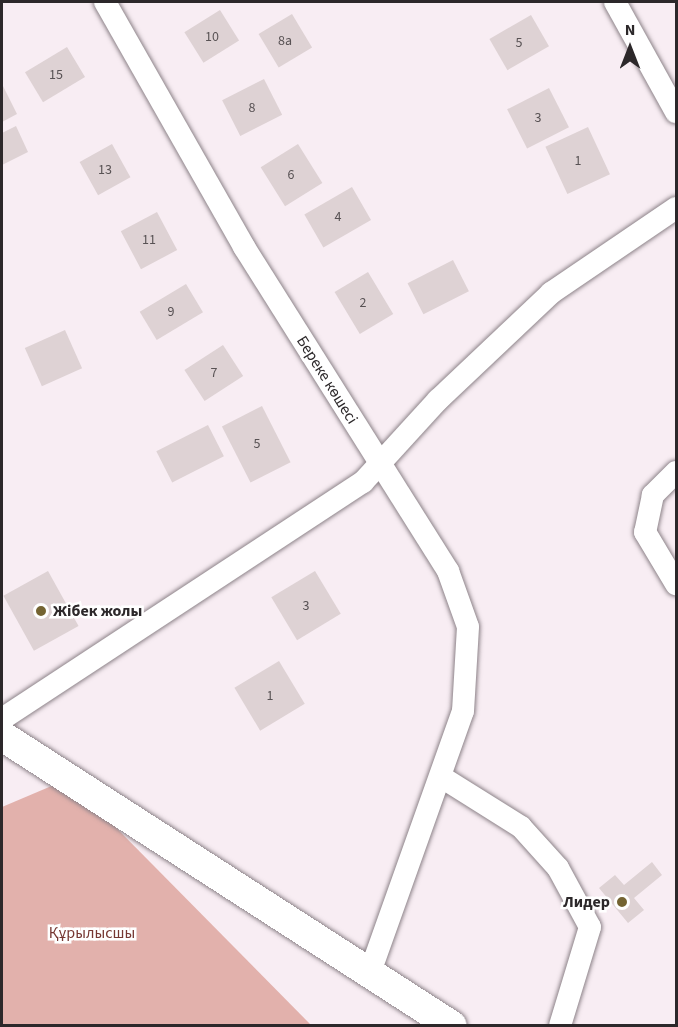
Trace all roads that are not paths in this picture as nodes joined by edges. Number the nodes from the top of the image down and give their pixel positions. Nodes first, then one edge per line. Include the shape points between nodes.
1 (105, 2) edge
2 (615, 2) edge
3 (676, 112) edge
4 (676, 208) edge
5 (379, 463) junction
6 (676, 472) edge
7 (676, 584) edge
8 (2, 719) edge
9 (2, 736) edge
10 (443, 778) junction
11 (370, 972) junction
12 (433, 1021) edge
13 (560, 1026) edge

1 - 5 street, Береке көшесі via 244,247
2 - 3 street
4 - 5 street via 551,293
5 - 8 street via 363,482
5 - 10 street, Береке көшесі via 448,571 468,627 465,701
6 - 7 street via 653,495 645,531
9 - 11 main road
10 - 11 street, Береке көшесі
10 - 13 street via 521,826 558,868 590,927
11 - 12 main road

